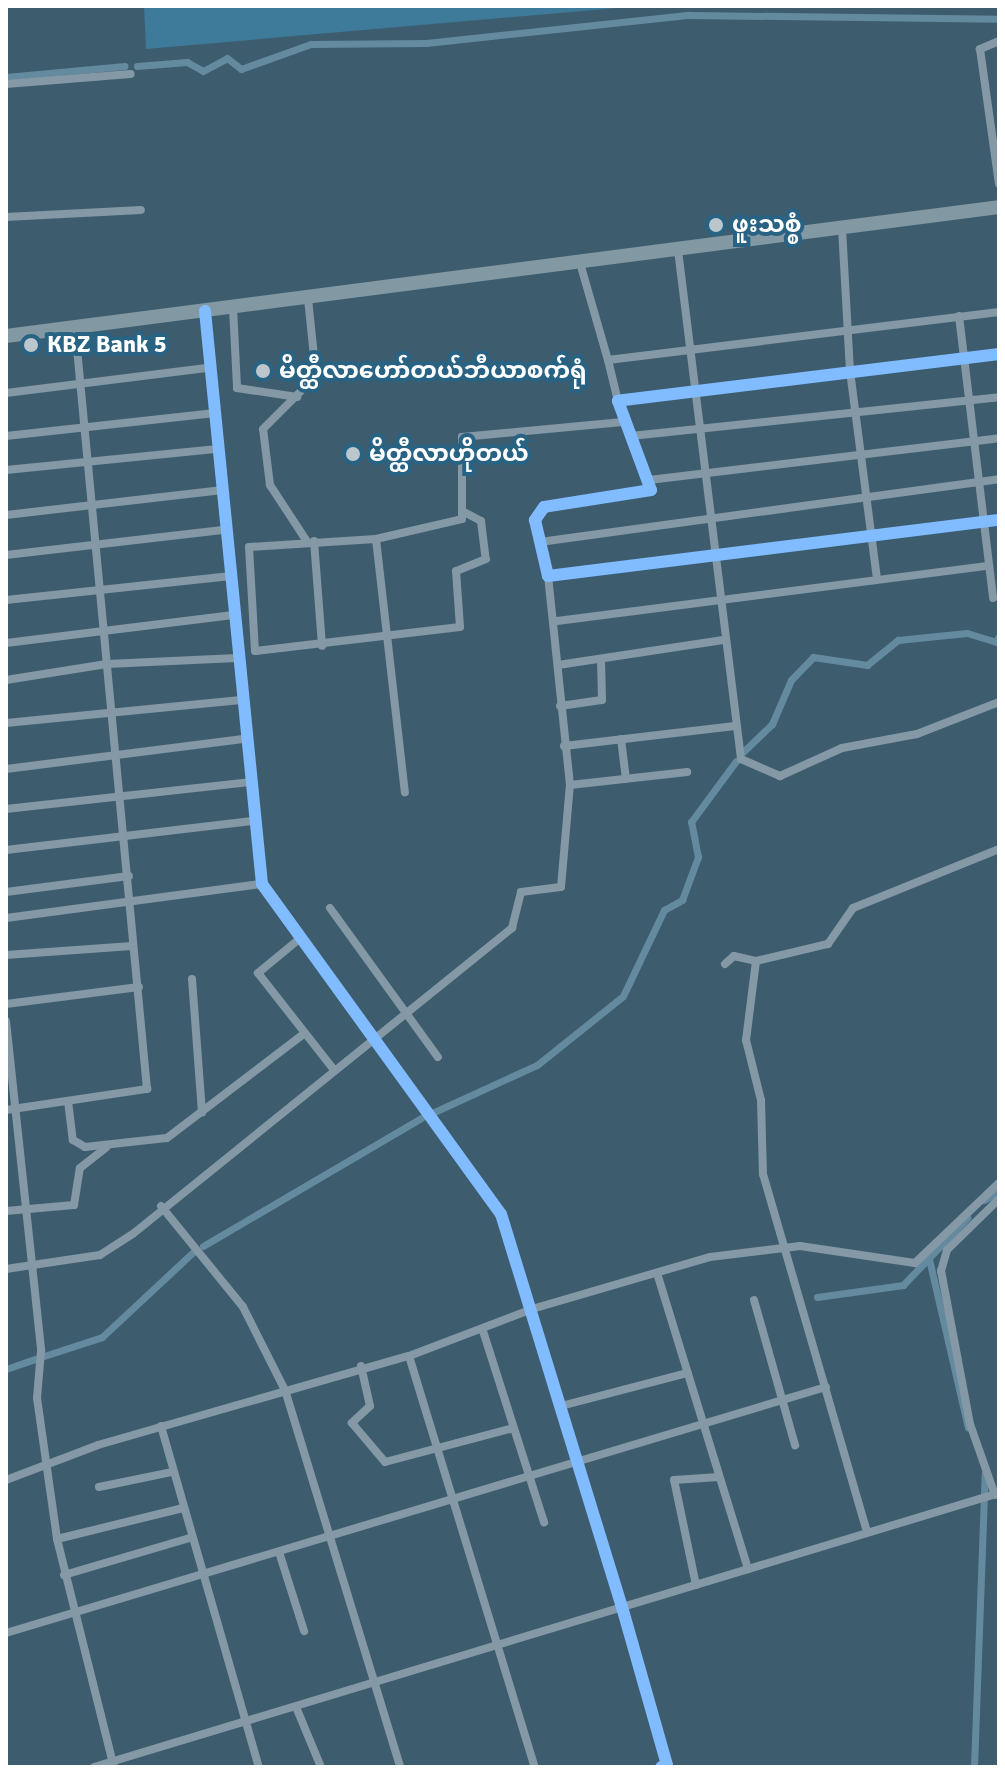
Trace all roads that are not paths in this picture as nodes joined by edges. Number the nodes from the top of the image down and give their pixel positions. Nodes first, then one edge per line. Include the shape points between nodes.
1 (999, 41) edge
2 (131, 74) dead end
3 (6, 84) edge
4 (999, 184) edge
5 (999, 207) edge
6 (141, 210) dead end
7 (6, 217) edge
8 (842, 228) junction
9 (678, 250) junction
10 (580, 263) junction
11 (308, 298) junction
12 (233, 308) junction
13 (205, 311) junction
14 (999, 312) edge
15 (959, 316) junction
16 (75, 327) junction
17 (849, 330) junction
18 (6, 336) edge
19 (688, 346) junction
20 (999, 354) edge
21 (960, 359) junction
22 (608, 360) junction
23 (208, 368) junction
24 (850, 371) junction
25 (81, 384) junction
26 (694, 388) junction
27 (6, 393) edge
28 (298, 397) junction
29 (999, 397) edge
30 (618, 401) junction
31 (965, 403) junction
32 (213, 413) junction
33 (858, 414) junction
34 (625, 422) junction
35 (86, 429) junction
36 (698, 435) junction
37 (6, 436) edge
38 (631, 436) junction
39 (999, 438) edge
40 (971, 441) junction
41 (215, 449) junction
42 (864, 454) junction
43 (87, 460) junction
44 (6, 470) edge
45 (704, 475) junction
46 (999, 479) edge
47 (649, 480) junction
48 (975, 484) junction
49 (221, 490) junction
50 (870, 499) junction
51 (96, 503) junction
52 (466, 513) junction
53 (710, 514) junction
54 (6, 515) edge
55 (999, 520) edge
56 (980, 522) junction
57 (223, 530) junction
58 (874, 536) junction
59 (376, 539) junction
60 (310, 541) junction
61 (540, 542) junction
62 (99, 544) junction
63 (6, 555) edge
64 (716, 560) junction
65 (988, 566) junction
66 (229, 576) junction
67 (548, 576) junction
68 (877, 579) junction
69 (100, 589) junction
70 (993, 598) dead end
71 (6, 600) edge
72 (720, 600) junction
73 (233, 615) junction
74 (557, 621) junction
75 (104, 632) junction
76 (387, 639) junction
77 (723, 640) junction
78 (6, 643) edge
79 (322, 646) junction
80 (237, 658) junction
81 (601, 659) junction
82 (107, 664) junction
83 (558, 665) junction
84 (6, 680) edge
85 (241, 700) junction
86 (999, 702) edge
87 (560, 706) junction
88 (111, 710) junction
89 (6, 723) edge
90 (733, 726) junction
91 (245, 739) junction
92 (621, 739) junction
93 (564, 746) junction
94 (116, 756) junction
95 (6, 769) edge
96 (687, 772) dead end
97 (626, 779) junction
98 (250, 782) junction
99 (570, 785) junction
100 (405, 792) dead end
101 (120, 795) junction
102 (6, 809) edge
103 (254, 821) junction
104 (124, 837) junction
105 (999, 849) edge
106 (6, 850) edge
107 (129, 876) junction
108 (262, 884) junction
109 (6, 892) edge
110 (130, 903) junction
111 (330, 908) dead end
112 (6, 918) edge
113 (298, 940) junction
114 (132, 946) junction
115 (6, 955) edge
116 (756, 961) junction
117 (725, 964) dead end
118 (192, 979) dead end
119 (139, 987) junction
120 (6, 1004) edge
121 (407, 1011) junction
122 (6, 1021) edge
123 (302, 1035) junction
124 (369, 1040) junction
125 (438, 1057) dead end
126 (334, 1070) junction
127 (68, 1101) junction
128 (10, 1110) edge
129 (202, 1113) junction
130 (107, 1147) junction
131 (999, 1183) edge
132 (999, 1199) edge
133 (161, 1206) junction
134 (25, 1209) junction
135 (6, 1211) edge
136 (785, 1247) junction
137 (33, 1268) junction
138 (6, 1269) edge
139 (657, 1273) junction
140 (754, 1300) dead end
141 (532, 1309) junction
142 (483, 1331) junction
143 (409, 1356) junction
144 (361, 1366) junction
145 (688, 1373) junction
146 (826, 1387) junction
147 (285, 1390) junction
148 (780, 1403) junction
149 (561, 1406) junction
150 (161, 1426) junction
151 (702, 1426) junction
152 (514, 1428) junction
153 (795, 1445) dead end
154 (438, 1453) junction
155 (578, 1460) junction
156 (47, 1462) junction
157 (172, 1472) junction
158 (529, 1474) junction
159 (719, 1477) junction
160 (6, 1480) edge
161 (99, 1487) dead end
162 (997, 1494) edge
163 (452, 1500) junction
164 (183, 1508) junction
165 (544, 1522) dead end
166 (867, 1532) junction
167 (330, 1537) junction
168 (190, 1538) junction
169 (57, 1539) junction
170 (279, 1552) junction
171 (748, 1569) junction
172 (201, 1574) junction
173 (64, 1575) junction
174 (696, 1585) junction
175 (622, 1607) junction
176 (72, 1613) junction
177 (304, 1631) dead end
178 (6, 1633) edge
179 (497, 1646) junction
180 (373, 1684) junction
181 (296, 1707) junction
182 (245, 1722) junction
183 (113, 1764) edge
184 (665, 1766) edge
185 (94, 1767) edge
186 (259, 1767) edge
187 (321, 1767) edge
188 (400, 1767) edge
189 (535, 1767) edge

1 - 4 street via 980,49
2 - 3 street
5 - 8 highway
6 - 7 street
8 - 9 highway
8 - 17 street
9 - 10 highway
9 - 19 street
10 - 11 highway
10 - 22 street
11 - 12 highway
11 - 28 street via 316,376
12 - 13 highway
12 - 28 street via 237,388
13 - 16 highway
13 - 23 street
14 - 15 street
15 - 17 street
15 - 21 street
16 - 18 highway
16 - 25 street
17 - 19 street
17 - 24 street
19 - 22 street
19 - 26 street
20 - 21 street
21 - 24 street
21 - 31 street
22 - 30 street
23 - 25 street
23 - 32 street
24 - 26 street
24 - 33 street
25 - 27 street
25 - 35 street
26 - 30 street
26 - 36 street
28 - 60 street via 263,429 270,485
29 - 31 street
30 - 34 street
31 - 33 street
31 - 40 street
32 - 35 street
32 - 41 street
33 - 36 street
33 - 42 street
34 - 38 street
34 - 52 street via 462,437
35 - 37 street
35 - 43 street
36 - 38 street
36 - 45 street
38 - 47 street
39 - 40 street
40 - 42 street
40 - 48 street
41 - 43 street
41 - 49 street
42 - 45 street
42 - 50 street
43 - 44 street
43 - 51 street
45 - 47 street
45 - 53 street
46 - 48 street
47 - 61 street via 647,495 536,512
48 - 50 street
48 - 56 street
49 - 51 street
49 - 57 street
50 - 53 street
50 - 58 street
51 - 54 street
51 - 62 street
52 - 59 street
52 - 76 street via 481,521 486,559 456,571 463,624
53 - 61 street
53 - 64 street
55 - 56 street
56 - 58 street
56 - 65 street
57 - 62 street
57 - 66 street
58 - 64 street
58 - 68 street
59 - 60 street
59 - 76 street
60 - 79 street
60 - 79 street via 246,549 255,651
61 - 67 street
62 - 63 street
62 - 69 street
64 - 67 street
64 - 72 street
65 - 68 street
65 - 70 street
66 - 69 street
66 - 73 street
67 - 74 street
68 - 72 street
69 - 71 street
69 - 75 street
72 - 74 street
72 - 77 street
73 - 75 street
73 - 80 street
74 - 83 street
75 - 78 street
75 - 82 street
76 - 79 street
76 - 100 street
77 - 81 street
77 - 90 street
80 - 82 street
80 - 85 street
81 - 83 street
81 - 87 street via 604,697
82 - 84 street
82 - 88 street
83 - 87 street
85 - 88 street
85 - 91 street
86 - 90 street via 917,734 842,748 780,776 741,759
87 - 93 street
88 - 89 street
88 - 94 street
90 - 92 street
91 - 94 street
91 - 98 street
92 - 93 street
92 - 97 street
93 - 99 street
94 - 95 street
94 - 101 street
96 - 97 street
97 - 99 street
98 - 101 street
98 - 103 street
99 - 121 street via 561,887 521,892 512,928
101 - 102 street
101 - 104 street
103 - 104 street
103 - 108 street
104 - 106 street
104 - 107 street
105 - 116 street via 853,908 828,944
107 - 109 street
107 - 110 street
108 - 110 street
108 - 113 street
110 - 112 street
110 - 114 street
111 - 121 street
113 - 123 street via 258,973
113 - 124 street
114 - 115 street
114 - 119 street
116 - 117 street via 734,956
116 - 136 street via 746,1040 761,1100 763,1174
118 - 129 street
119 - 120 street
119 - 127 street via 147,1089
121 - 124 street
121 - 125 street
122 - 128 street
123 - 126 street
123 - 129 street
124 - 126 street
124 - 141 street via 501,1214
126 - 133 street
127 - 128 street
127 - 130 street via 73,1140
128 - 134 street
129 - 130 street via 167,1138
130 - 134 street via 80,1168 74,1205
131 - 136 street via 915,1263
132 - 162 street via 947,1250 941,1271 970,1424
133 - 137 street via 100,1255
133 - 147 street via 243,1307
134 - 135 street
134 - 137 street
136 - 139 street
136 - 146 street
137 - 138 street
137 - 156 street
139 - 141 street
139 - 145 street
140 - 148 street
141 - 142 street
141 - 149 street
142 - 143 street
142 - 152 street
143 - 144 street
143 - 154 street
144 - 147 street
144 - 154 street via 370,1406 352,1423 370,1451 385,1462
145 - 149 street
145 - 151 street
146 - 148 street
146 - 166 street
147 - 150 street
147 - 167 street
148 - 151 street
148 - 153 street
149 - 155 street
150 - 156 street
150 - 157 street
151 - 155 street
151 - 159 street
152 - 154 street
152 - 158 street
154 - 163 street
155 - 158 street
155 - 175 street
156 - 160 street
156 - 169 street
157 - 161 street
157 - 164 street
158 - 163 street
158 - 165 street
159 - 171 street
159 - 174 street via 674,1480
162 - 166 street
163 - 167 street
163 - 179 street
164 - 168 street
164 - 169 street
166 - 171 street
167 - 170 street
167 - 180 street
168 - 172 street
168 - 173 street
169 - 173 street
170 - 172 street
170 - 177 street
171 - 174 street
172 - 176 street
172 - 182 street
173 - 176 street
174 - 175 street
175 - 179 street
175 - 184 street
176 - 178 street
176 - 183 street
179 - 180 street
179 - 189 street
180 - 181 street
180 - 188 street
181 - 182 street
181 - 187 street
182 - 183 street
182 - 186 street
183 - 185 street

